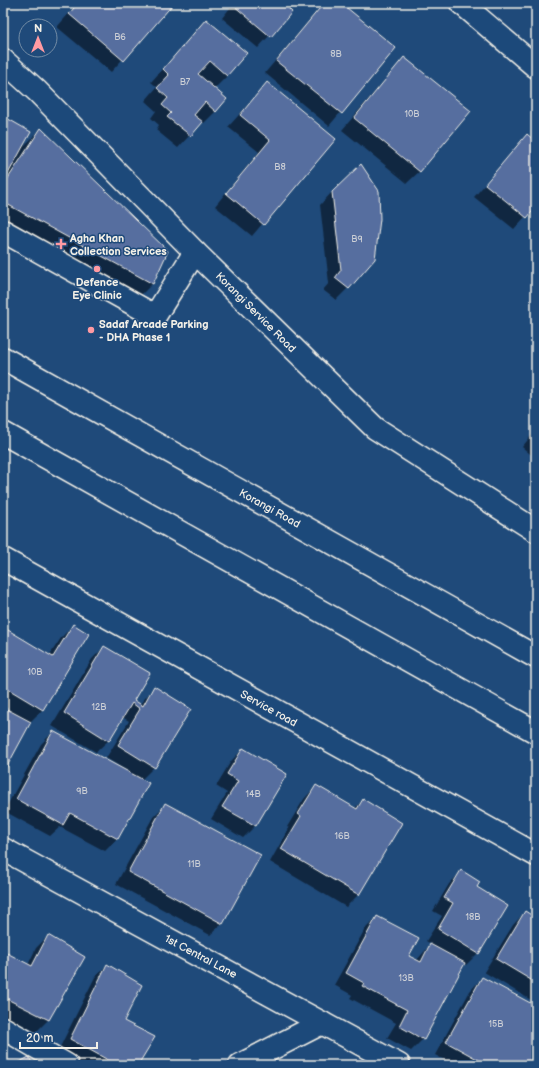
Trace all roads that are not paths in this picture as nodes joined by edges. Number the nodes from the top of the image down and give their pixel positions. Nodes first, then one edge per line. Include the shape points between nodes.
1 (461, 3) edge
2 (3, 60) edge
3 (536, 67) edge
4 (3, 231) edge
5 (195, 252) junction
6 (3, 358) edge
7 (3, 433) edge
8 (536, 531) edge
9 (3, 559) edge
10 (536, 657) edge
11 (536, 732) edge
12 (3, 849) edge
13 (536, 855) edge
14 (322, 1023) junction
15 (3, 1028) edge
16 (67, 1065) edge
17 (240, 1065) edge
18 (398, 1065) edge

1 - 3 street
2 - 5 street, Korangi Service Road via 37,91
4 - 5 street via 155,316
5 - 8 street, Korangi Service Road via 375,428
6 - 10 street, Korangi Road
7 - 11 street
9 - 13 street, Service road
12 - 14 street, 1st Central Lane
14 - 17 street
14 - 18 street, 1st Central Lane
15 - 16 street

